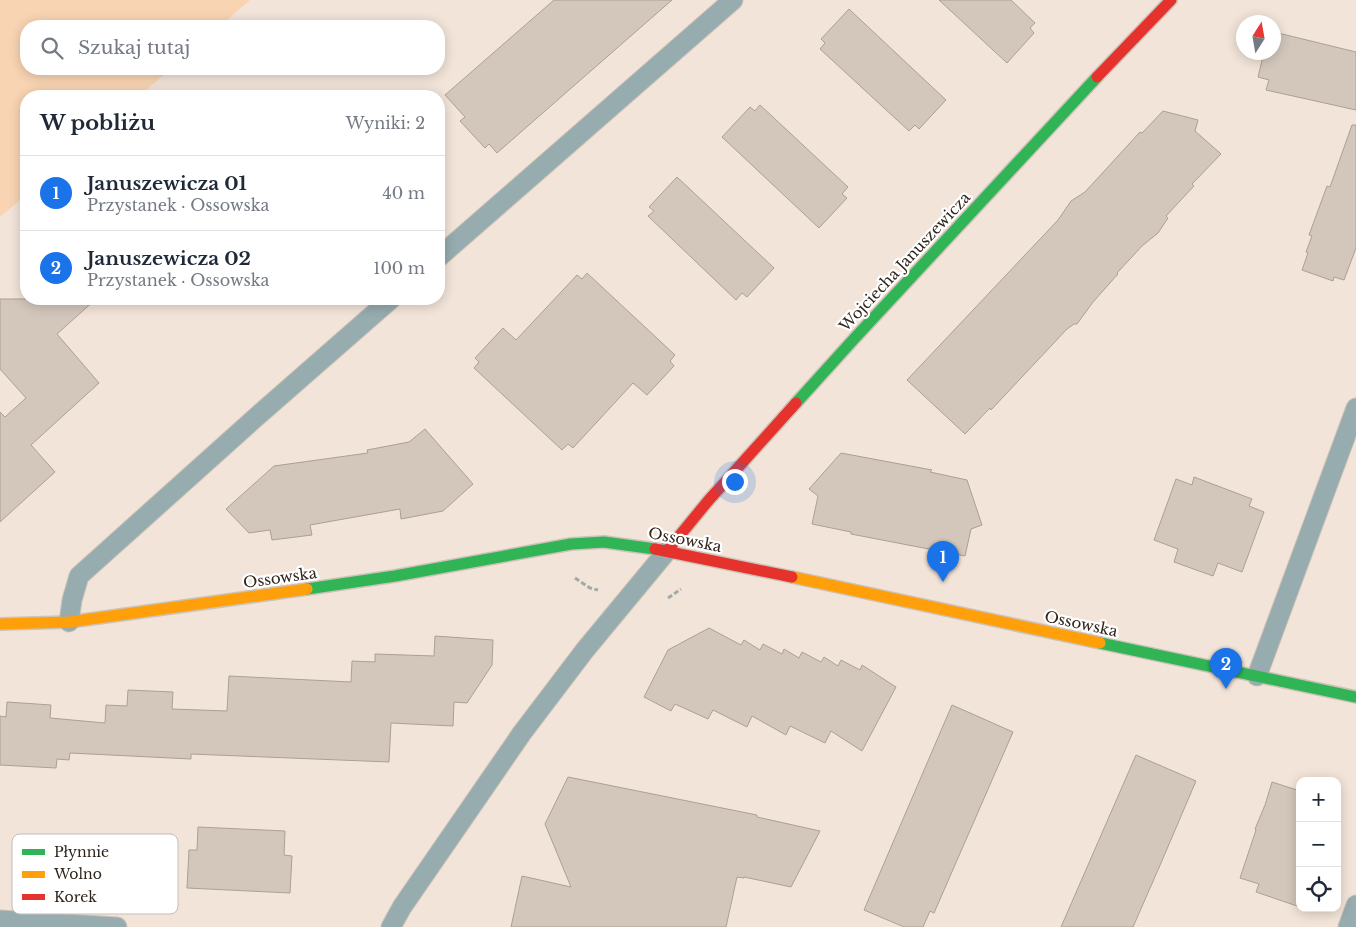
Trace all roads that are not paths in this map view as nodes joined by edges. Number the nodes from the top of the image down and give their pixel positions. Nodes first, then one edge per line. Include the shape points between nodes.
1 (733, 0) edge
2 (1171, 0) edge
3 (445, 252) edge
4 (384, 305) edge
5 (1356, 408) edge
6 (667, 551) junction
7 (69, 622) junction
8 (0, 624) edge
9 (1257, 676) junction
10 (1356, 696) edge
11 (1356, 904) edge
12 (0, 920) edge
13 (117, 927) edge
14 (391, 927) edge
15 (1348, 927) edge

1 - 3 lane
2 - 6 street, Wojciecha Januszewicza via 853,340
4 - 7 lane via 79,576
5 - 9 lane
6 - 7 street, Ossowska via 626,544 577,543 395,576
6 - 9 street, Ossowska
6 - 14 lane via 522,733
7 - 8 street, Ossowska
9 - 10 street, Ossowska
11 - 15 lane
12 - 13 lane

